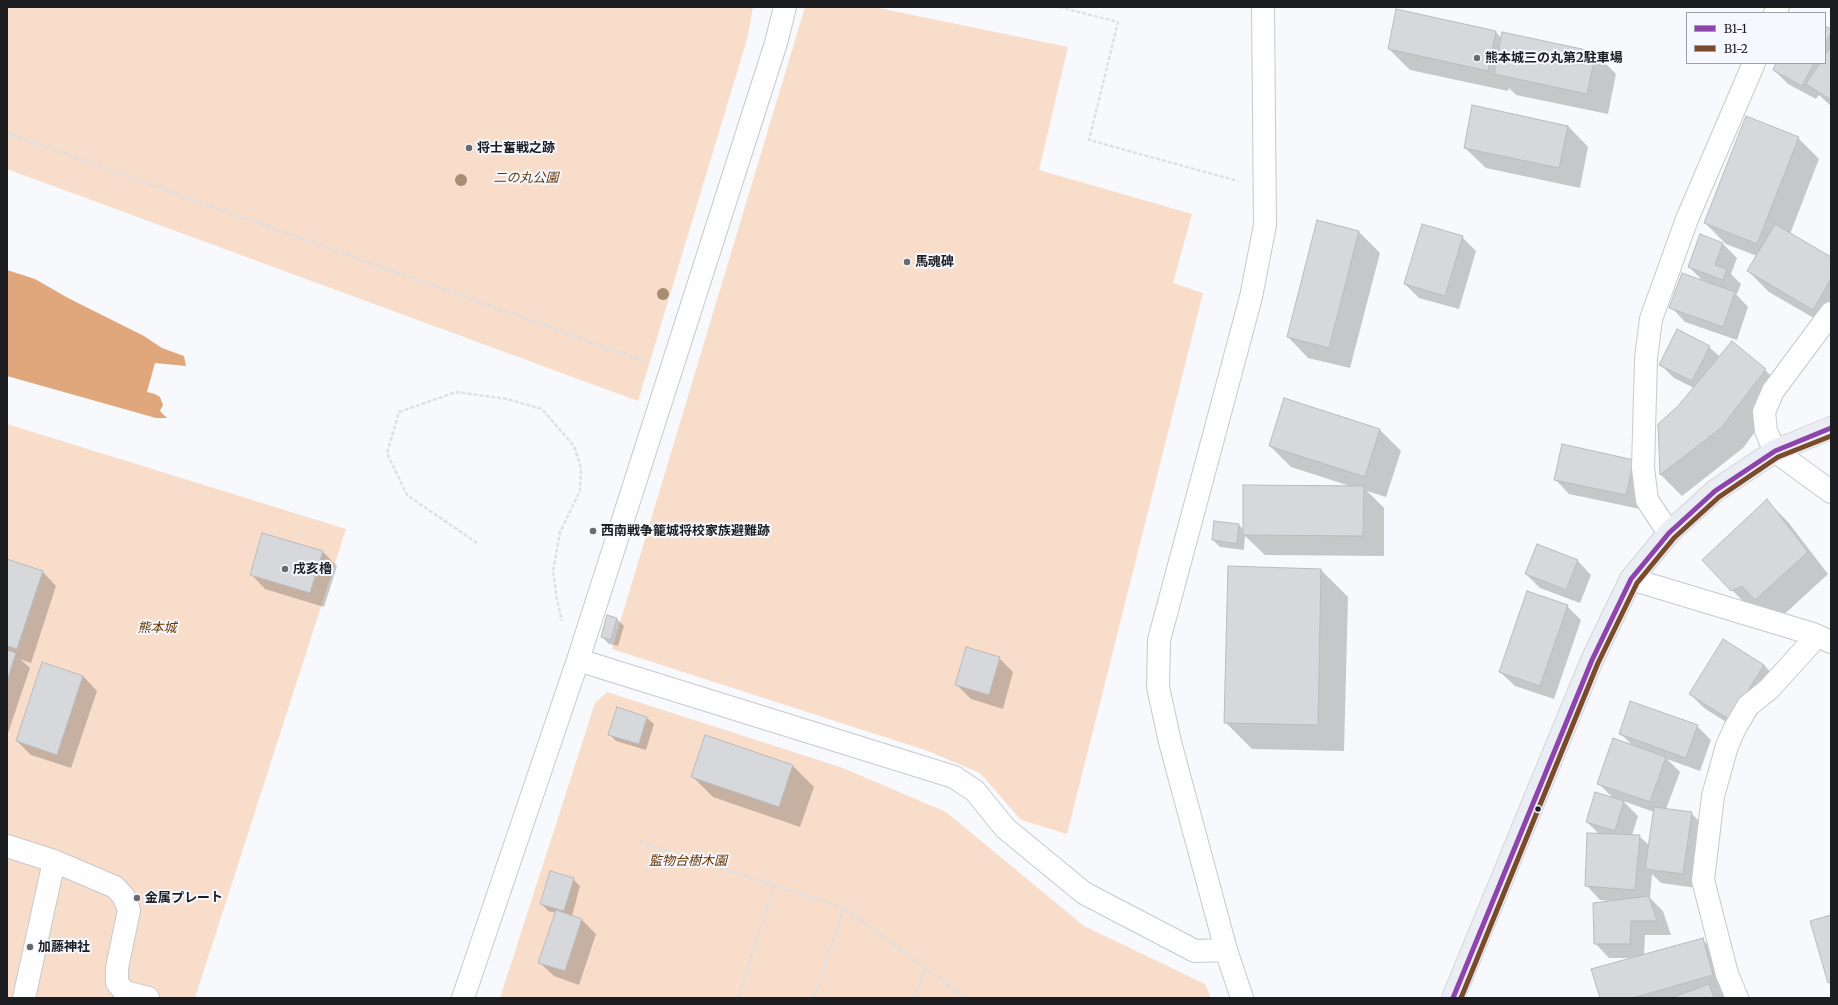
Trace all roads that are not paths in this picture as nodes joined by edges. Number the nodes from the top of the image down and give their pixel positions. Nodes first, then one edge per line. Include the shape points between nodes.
1 (785, 7) edge
2 (1263, 7) edge
3 (1754, 64) edge
4 (1831, 313) edge
5 (1831, 428) edge
6 (1775, 451) junction
7 (1831, 492) edge
8 (1670, 532) junction
9 (1631, 579) junction
10 (1822, 638) edge
11 (578, 660) junction
12 (7, 846) edge
13 (54, 861) junction
14 (1226, 950) junction
15 (24, 998) edge
16 (148, 998) edge
17 (463, 998) edge
18 (1242, 998) edge
19 (1453, 998) edge
20 (1737, 998) edge

1 - 11 street via 776,43
2 - 14 street via 1265,225 1250,297 1159,640 1159,694
3 - 8 street via 1687,219 1651,319 1646,358 1643,468 1647,500
4 - 6 street via 1773,391 1764,412 1766,431
5 - 6 main road
6 - 7 street
6 - 8 main road via 1715,491
8 - 9 main road
9 - 10 street
9 - 19 main road via 1592,660
10 - 20 street via 1809,646 1769,689 1748,706 1727,746 1713,796 1703,880 1727,974
11 - 14 street via 954,777 975,791 1005,828 1084,893 1194,951
11 - 17 street
12 - 13 street
13 - 15 street
13 - 16 street via 115,887 124,897 129,910 117,968 117,983 125,992
14 - 18 street

